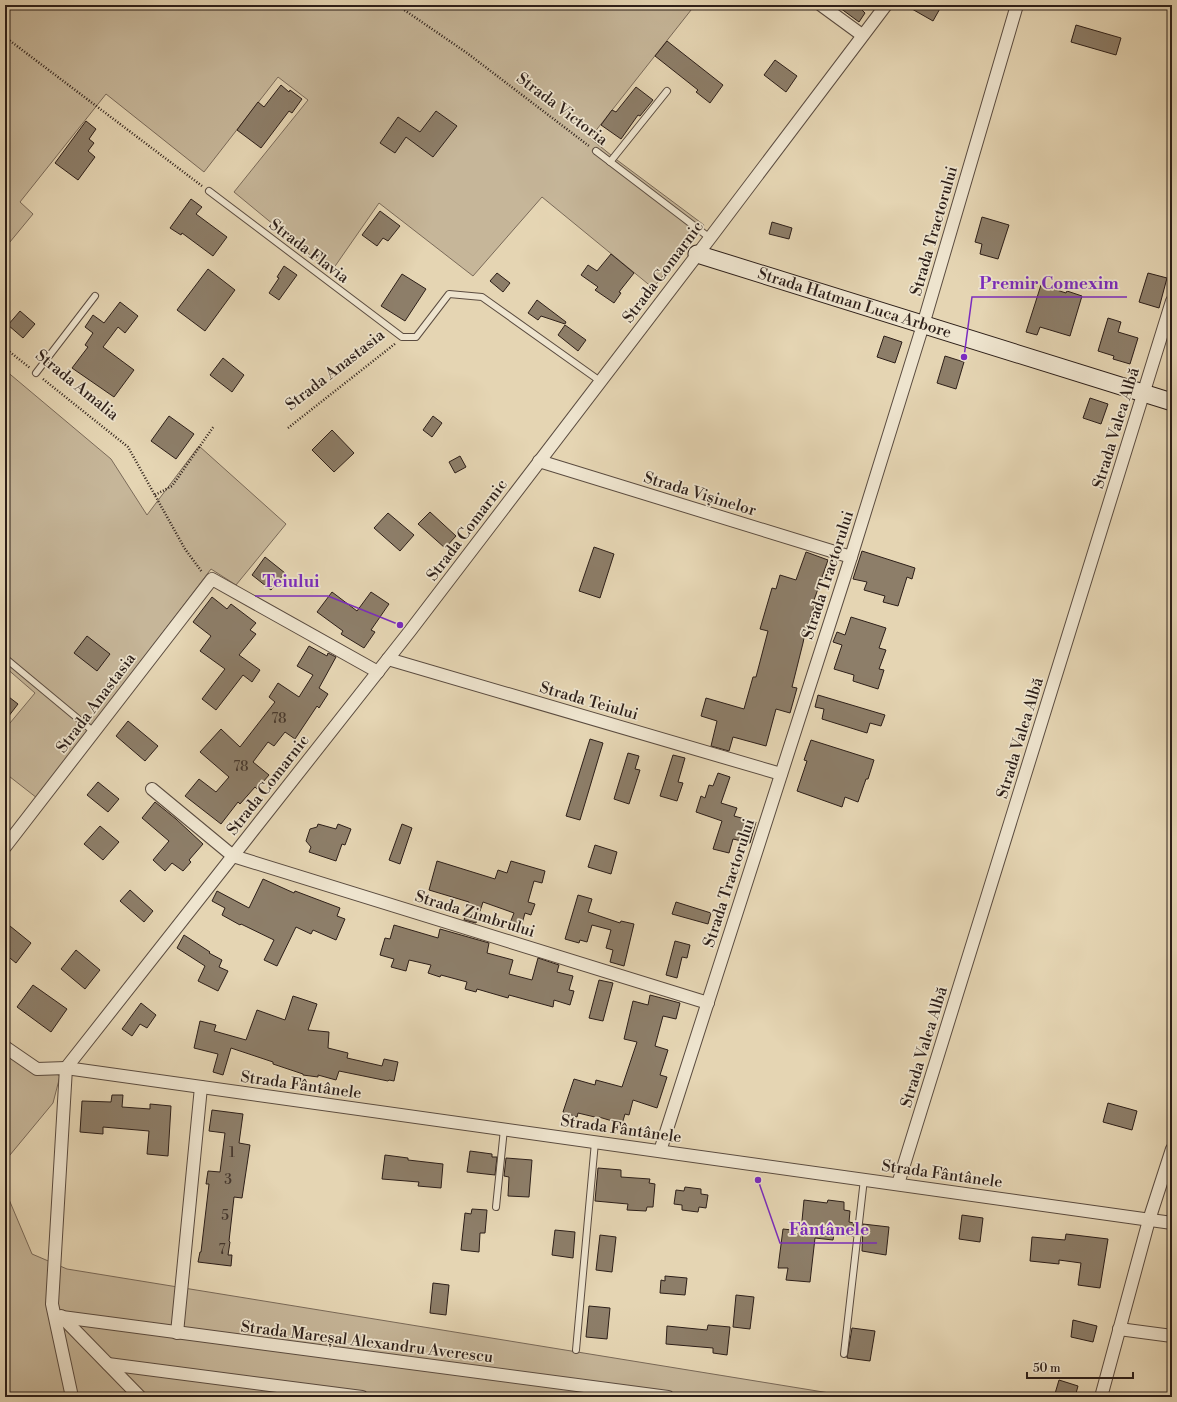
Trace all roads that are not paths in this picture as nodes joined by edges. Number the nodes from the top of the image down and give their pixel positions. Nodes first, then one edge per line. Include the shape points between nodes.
1 (821, 5) edge
2 (886, 5) edge
3 (1017, 5) edge
4 (862, 35) junction
5 (667, 91) dead end
6 (596, 151) road end
7 (610, 162) junction
8 (209, 191) road end
9 (710, 238) junction
10 (697, 254) junction
11 (95, 296) dead end
12 (1172, 301) edge
13 (923, 325) junction
14 (36, 373) road end
15 (600, 381) junction
16 (1143, 393) junction
17 (1172, 402) edge
18 (539, 461) junction
19 (851, 557) junction
20 (5, 658) edge
21 (388, 659) junction
22 (378, 672) junction
23 (94, 732) junction
24 (781, 774) junction
25 (152, 789) dead end
26 (5, 847) edge
27 (233, 856) junction
28 (708, 1003) junction
29 (5, 1047) edge
30 (66, 1068) junction
31 (201, 1087) junction
32 (504, 1129) junction
33 (596, 1142) junction
34 (1172, 1149) edge
35 (660, 1151) junction
36 (864, 1179) junction
37 (898, 1184) junction
38 (496, 1207) dead end
39 (1149, 1220) junction
40 (1172, 1223) edge
41 (52, 1304) junction
42 (62, 1317) junction
43 (1119, 1329) junction
44 (177, 1333) junction
45 (1172, 1336) edge
46 (576, 1350) dead end
47 (844, 1354) dead end
48 (108, 1364) junction
49 (72, 1397) edge
50 (140, 1397) edge
51 (362, 1397) edge
52 (668, 1397) edge
53 (1101, 1397) edge

1 - 4 street
2 - 4 street, Strada Comarnic
3 - 13 street, Strada Tractorului
4 - 9 street, Strada Comarnic
5 - 7 lane
6 - 7 lane, Strada Victoria
7 - 9 lane, Strada Victoria
8 - 15 lane, Strada Flavia via 402,337 416,337 449,294 482,297
9 - 10 street, Strada Comarnic
10 - 13 street, Strada Hatman Luca Arbore
10 - 15 street, Strada Comarnic
11 - 14 lane
12 - 16 street, Strada Valea Albă
13 - 16 street, Strada Hatman Luca Arbore
13 - 19 street, Strada Tractorului
15 - 18 street, Strada Comarnic
16 - 17 street, Strada Hatman Luca Arbore
16 - 37 street, Strada Valea Albă
18 - 19 street, Strada Vișinelor
18 - 21 street, Strada Comarnic
19 - 24 street, Strada Tractorului
20 - 23 lane
21 - 22 street, Strada Comarnic
21 - 24 street, Strada Teiului
22 - 23 street, Strada Anastasia via 212,579
22 - 27 street, Strada Comarnic
23 - 26 street, Strada Anastasia
24 - 28 street, Strada Tractorului
25 - 27 street
27 - 28 street, Strada Zimbrului
27 - 30 street, Strada Comarnic
28 - 35 street, Strada Tractorului
29 - 30 street, Strada Fântânele via 37,1069
30 - 31 street, Strada Fântânele
30 - 41 street
31 - 32 street, Strada Fântânele
31 - 44 street
32 - 33 street, Strada Fântânele
32 - 38 lane
33 - 35 street, Strada Fântânele
33 - 46 lane
34 - 39 street
35 - 36 street, Strada Fântânele
36 - 37 street, Strada Fântânele
36 - 47 lane
37 - 39 street, Strada Fântânele
39 - 40 street, Strada Fântânele
39 - 43 street
41 - 42 street
41 - 49 street
42 - 44 street, Strada Mareșal Alexandru Averescu
42 - 48 street
43 - 45 street
43 - 53 street
44 - 52 street, Strada Mareșal Alexandru Averescu
48 - 50 street
48 - 51 street

